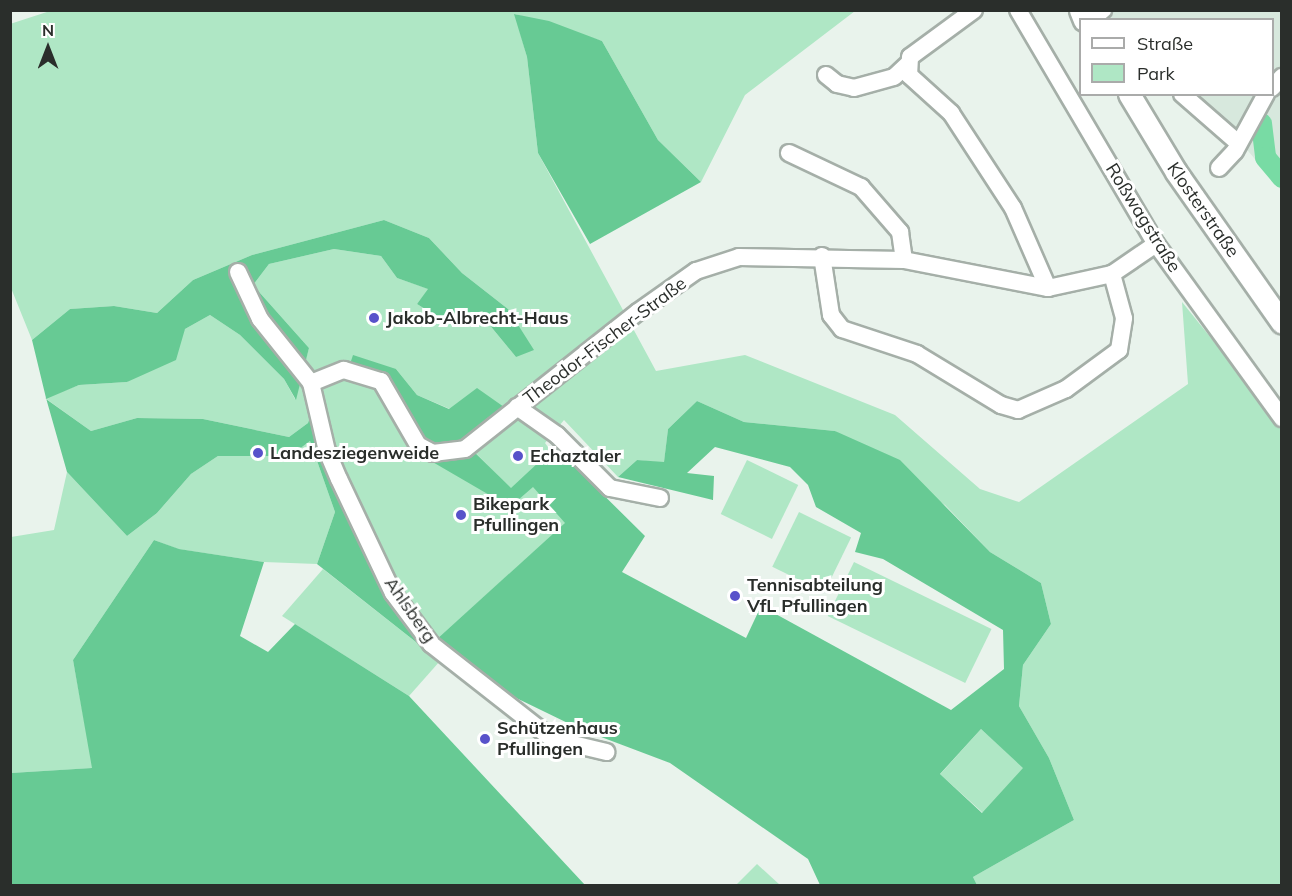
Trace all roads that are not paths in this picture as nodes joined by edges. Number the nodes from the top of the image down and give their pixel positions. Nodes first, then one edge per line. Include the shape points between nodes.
1 (974, 10) edge
2 (1018, 10) edge
3 (908, 64) junction
4 (826, 75) dead end
5 (1130, 96) edge
6 (1184, 96) edge
7 (1265, 96) edge
8 (1237, 142) junction
9 (789, 153) dead end
10 (1219, 168) dead end
11 (1156, 244) junction
12 (822, 256) junction
13 (904, 260) junction
14 (238, 272) dead end
15 (1112, 274) junction
16 (1048, 288) junction
17 (1281, 322) edge
18 (311, 383) junction
19 (517, 407) junction
20 (1281, 418) edge
21 (660, 498) dead end
22 (606, 752) dead end

1 - 3 street
2 - 11 street, Roßwagstraße
3 - 4 street via 894,77 854,88 837,84
3 - 16 street via 909,75 951,113 1013,208
5 - 17 main road, Klosterstraße via 1176,172
6 - 8 street
7 - 8 street, Klosterstraße
8 - 10 street, Klosterstraße
9 - 13 street via 861,187 900,232
11 - 15 street, Theodor-Fischer-Straße
11 - 20 street, Roßwagstraße
12 - 13 street, Theodor-Fischer-Straße
12 - 15 street via 831,315 842,329 917,354 1000,405 1018,410 1066,389 1119,350 1124,318
12 - 19 street, Theodor-Fischer-Straße via 739,257 696,272
13 - 16 street, Theodor-Fischer-Straße
14 - 18 street via 261,319
15 - 16 street, Theodor-Fischer-Straße
18 - 19 street, Theodor-Fischer-Straße via 345,370 381,381 418,445 433,453 465,449
18 - 22 street, Ahlsberg via 327,451 339,479 393,592 431,644 552,739
19 - 21 street via 557,435 610,488

